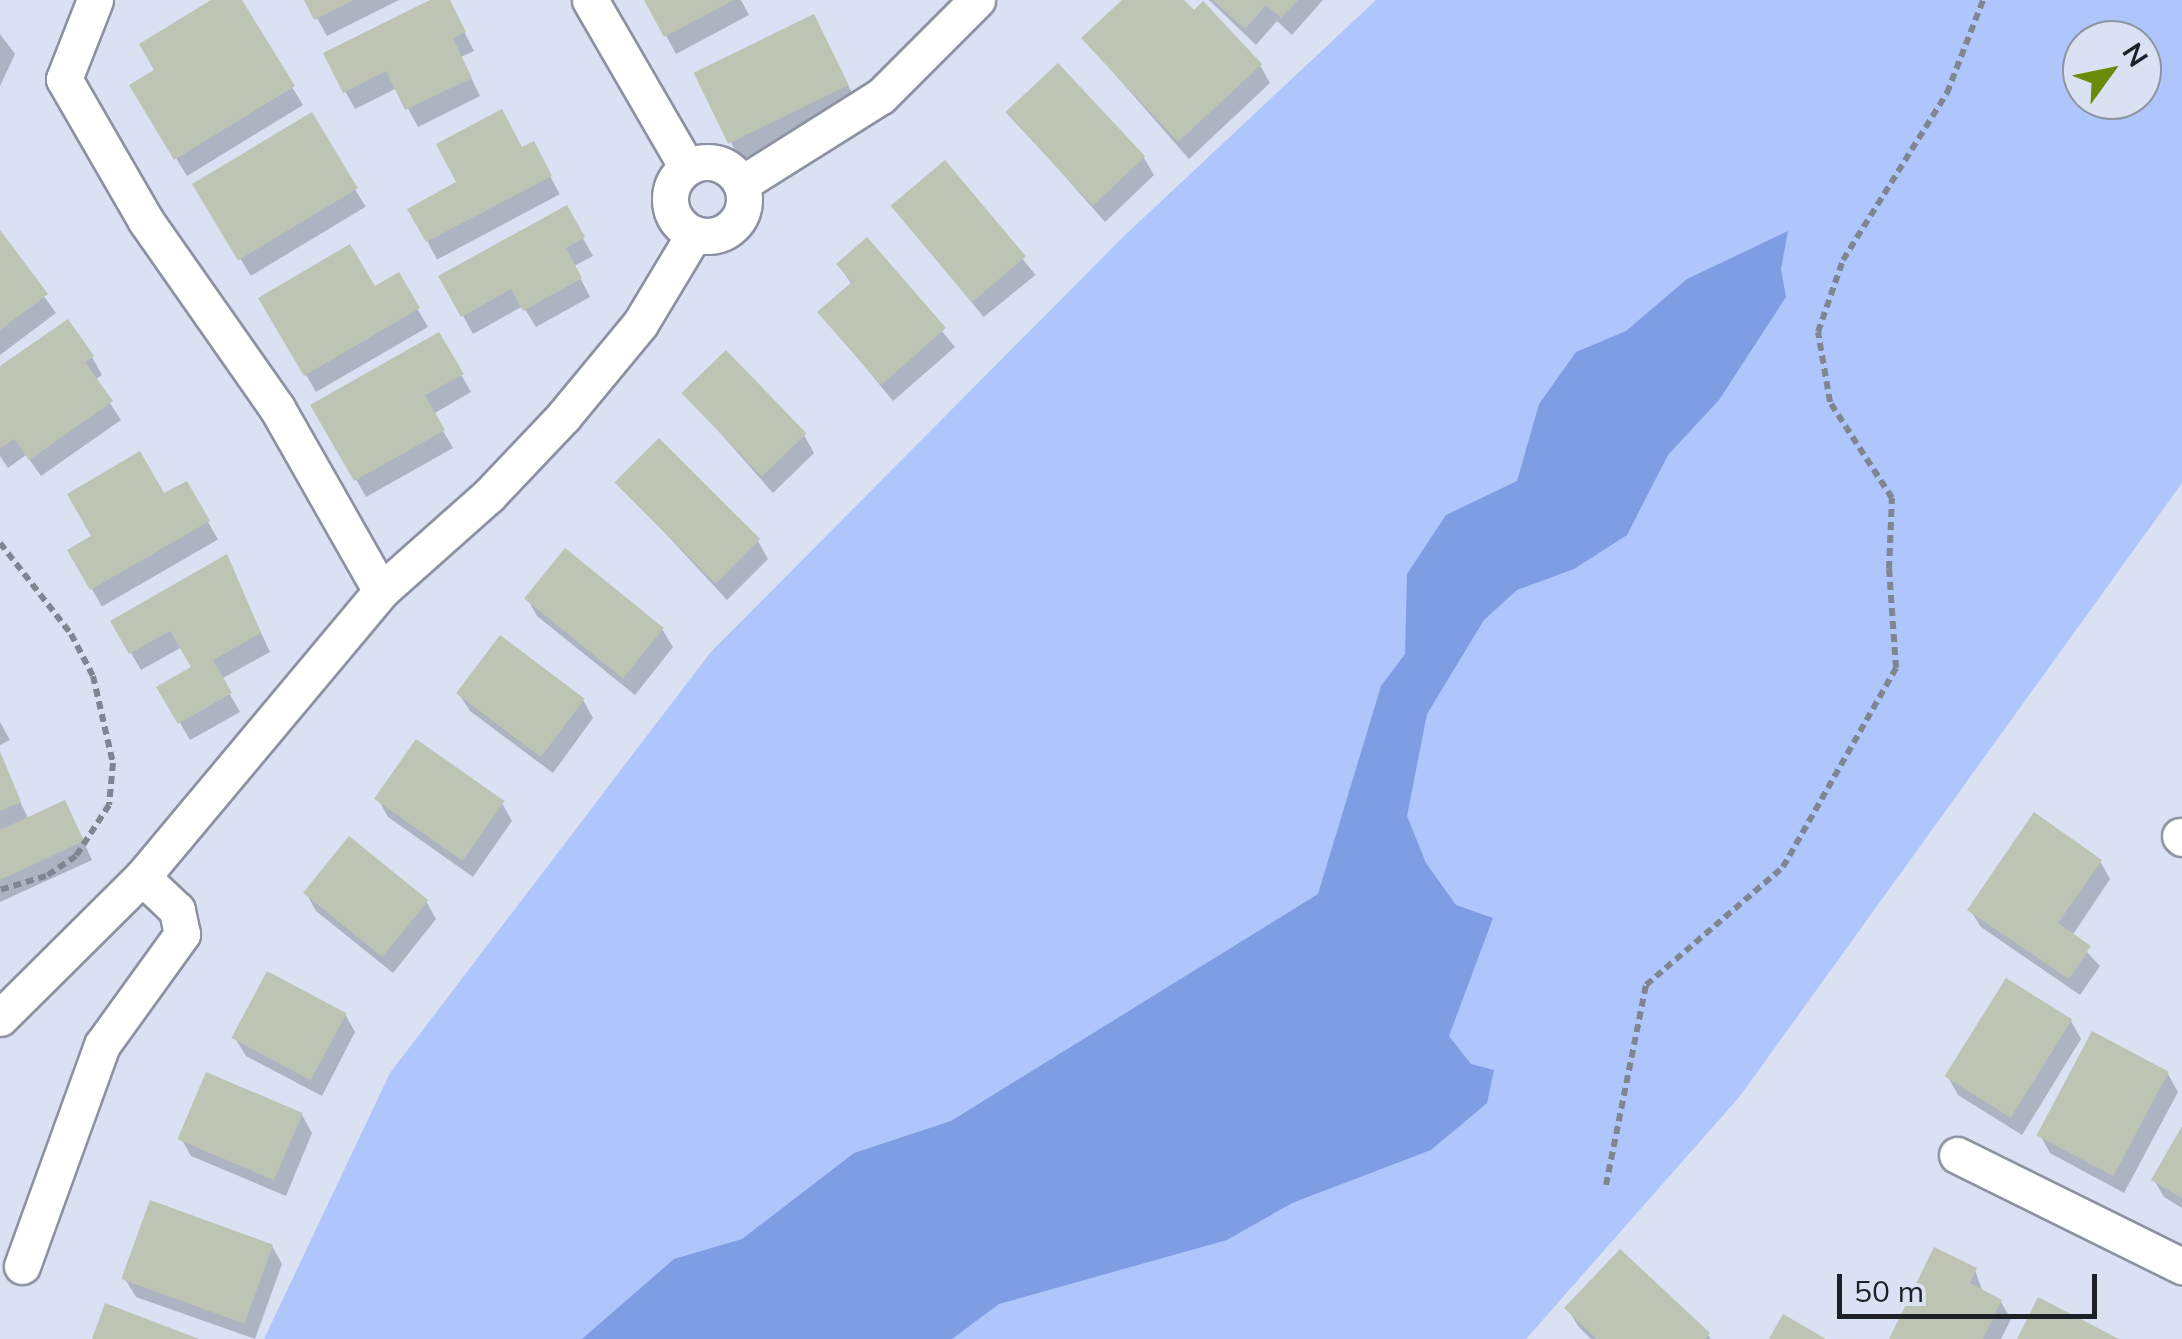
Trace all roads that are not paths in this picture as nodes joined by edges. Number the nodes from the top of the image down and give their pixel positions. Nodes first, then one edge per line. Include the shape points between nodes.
1 (95, 0) edge
2 (590, 0) edge
3 (978, 0) edge
4 (687, 167) junction
5 (740, 184) junction
6 (694, 234) junction
7 (381, 590) junction
8 (142, 877) junction
9 (12, 1008) edge
10 (0, 1046) edge
11 (1958, 1155) dead end
12 (22, 1266) dead end
13 (2182, 1266) edge

1 - 7 street via 64,79 146,220 277,408
2 - 4 street
3 - 5 street via 881,96
4 - 5 street via 712,162
4 - 6 street via 672,185 670,209
5 - 6 street via 738,220 719,234
6 - 7 street via 640,324 563,417 489,495
7 - 8 street
8 - 9 street
8 - 12 street via 177,910 182,934 102,1044
9 - 10 street
11 - 13 street

